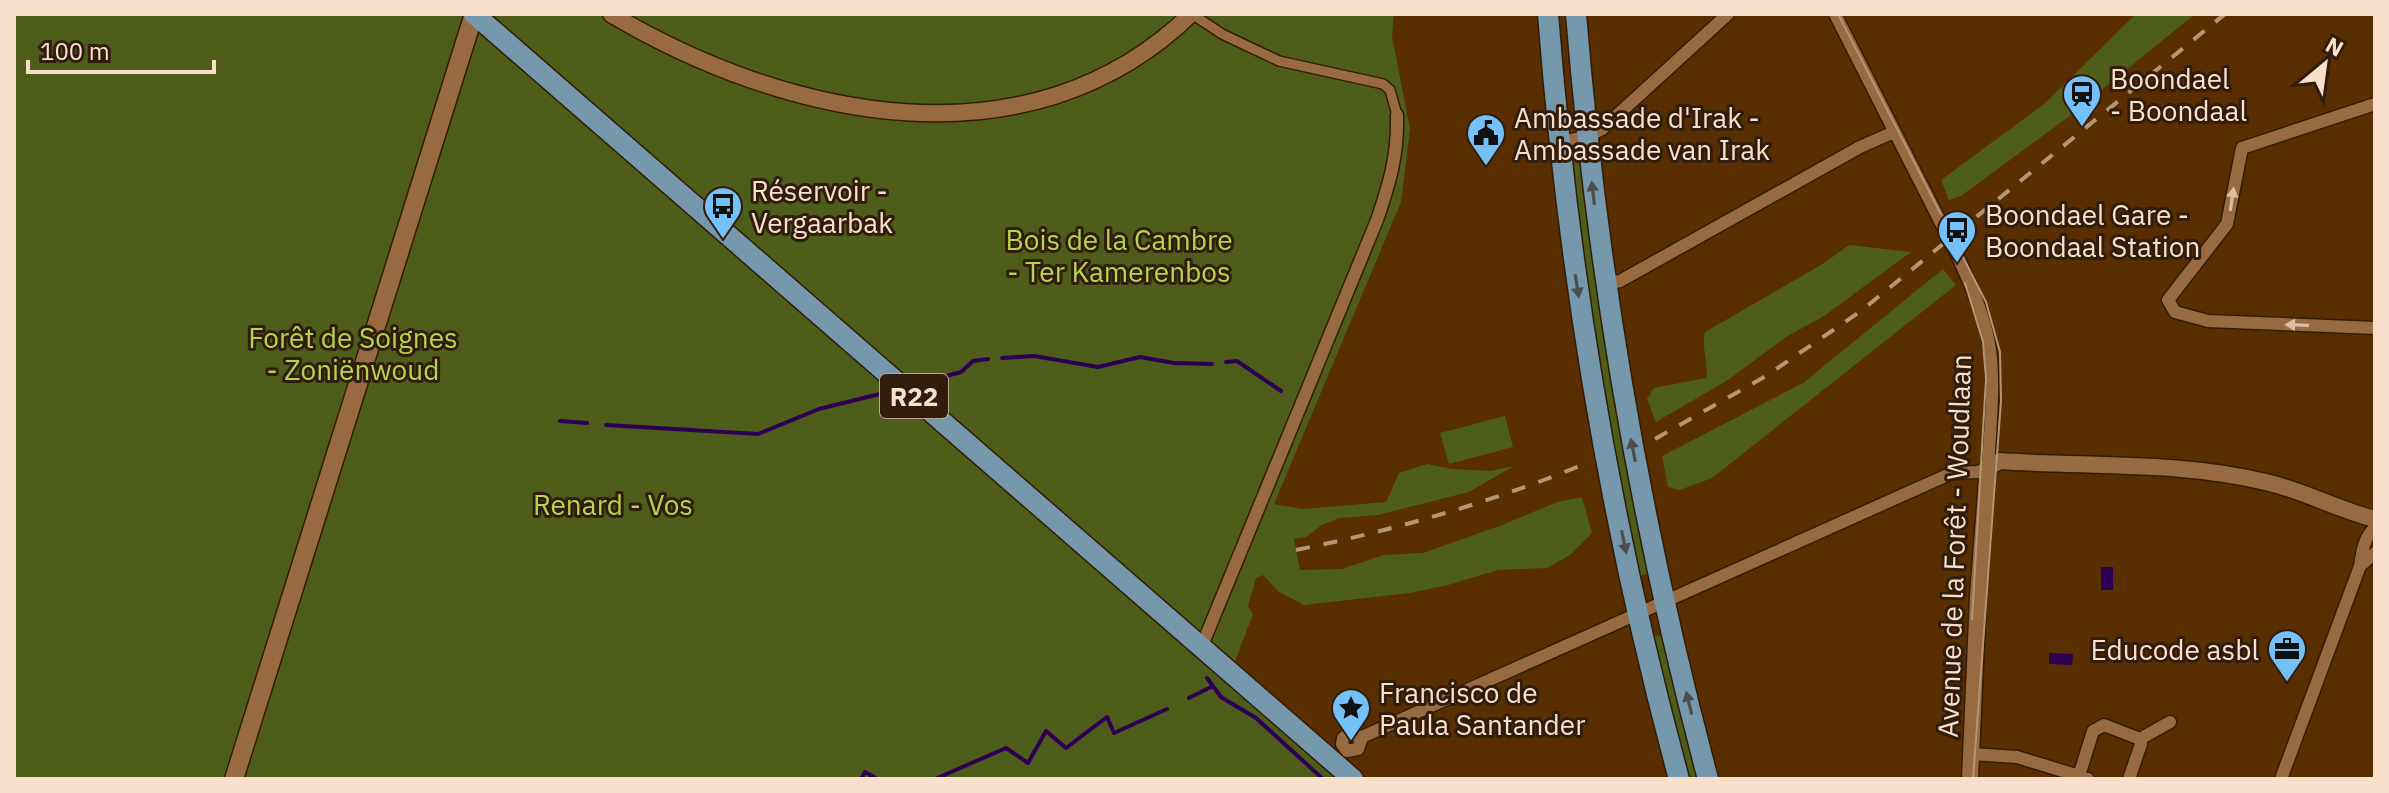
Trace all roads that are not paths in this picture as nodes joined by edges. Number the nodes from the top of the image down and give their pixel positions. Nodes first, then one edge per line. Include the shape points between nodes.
1 (474, 14) edge
2 (611, 14) edge
3 (1191, 14) edge
4 (1548, 14) edge
5 (1576, 14) edge
6 (1728, 14) edge
7 (1835, 14) edge
8 (2375, 104) edge
9 (1397, 115) joint
10 (1894, 132) junction
11 (1587, 137) junction
12 (1560, 142) junction
13 (1605, 284) junction
14 (2375, 328) edge
15 (1988, 467) junction
16 (2375, 519) edge
17 (2375, 528) edge
18 (2375, 553) edge
19 (2360, 566) junction
20 (1664, 601) junction
21 (1639, 614) junction
22 (1201, 648) junction
23 (2170, 722) dead end
24 (1362, 737) dead end
25 (2140, 739) junction
26 (1971, 754) junction
27 (2083, 778) edge
28 (234, 779) edge
29 (1353, 779) edge
30 (1679, 779) edge
31 (1708, 779) edge
32 (1970, 779) edge
33 (2129, 779) edge
34 (2281, 779) edge

1 - 22 main road, R22
1 - 28 main road
2 - 3 street via 709,66 778,90 890,112 958,113 1056,97 1138,57
3 - 9 street via 1279,61 1383,84
4 - 12 main road
5 - 11 main road
6 - 11 street
7 - 10 street, Avenue de la Forêt - Woudlaan
14 -> 8 street via 2208,321 2175,312 2168,300 2227,224 2242,148
9 - 22 street via 1398,149 1377,220
10 - 13 street via 1620,281
10 - 15 street, Avenue de la Forêt - Woudlaan, bridge via 1981,312 1992,385
11 - 12 street
13 -> 11 main road
12 -> 21 main road via 1589,365
20 -> 13 main road
15 - 16 street via 2000,461 2213,472 2270,483
15 - 20 street via 1952,473
15 - 26 street, Avenue de la Forêt - Woudlaan
17 - 19 street
18 - 19 street
19 - 34 street
20 - 21 street
31 -> 20 main road
21 - 24 street
21 - 30 main road
22 - 29 main road, R22
23 - 25 street
25 - 27 street via 2097,727
25 - 33 street
26 - 27 street via 2017,757
26 - 32 street, Avenue de la Forêt - Woudlaan

